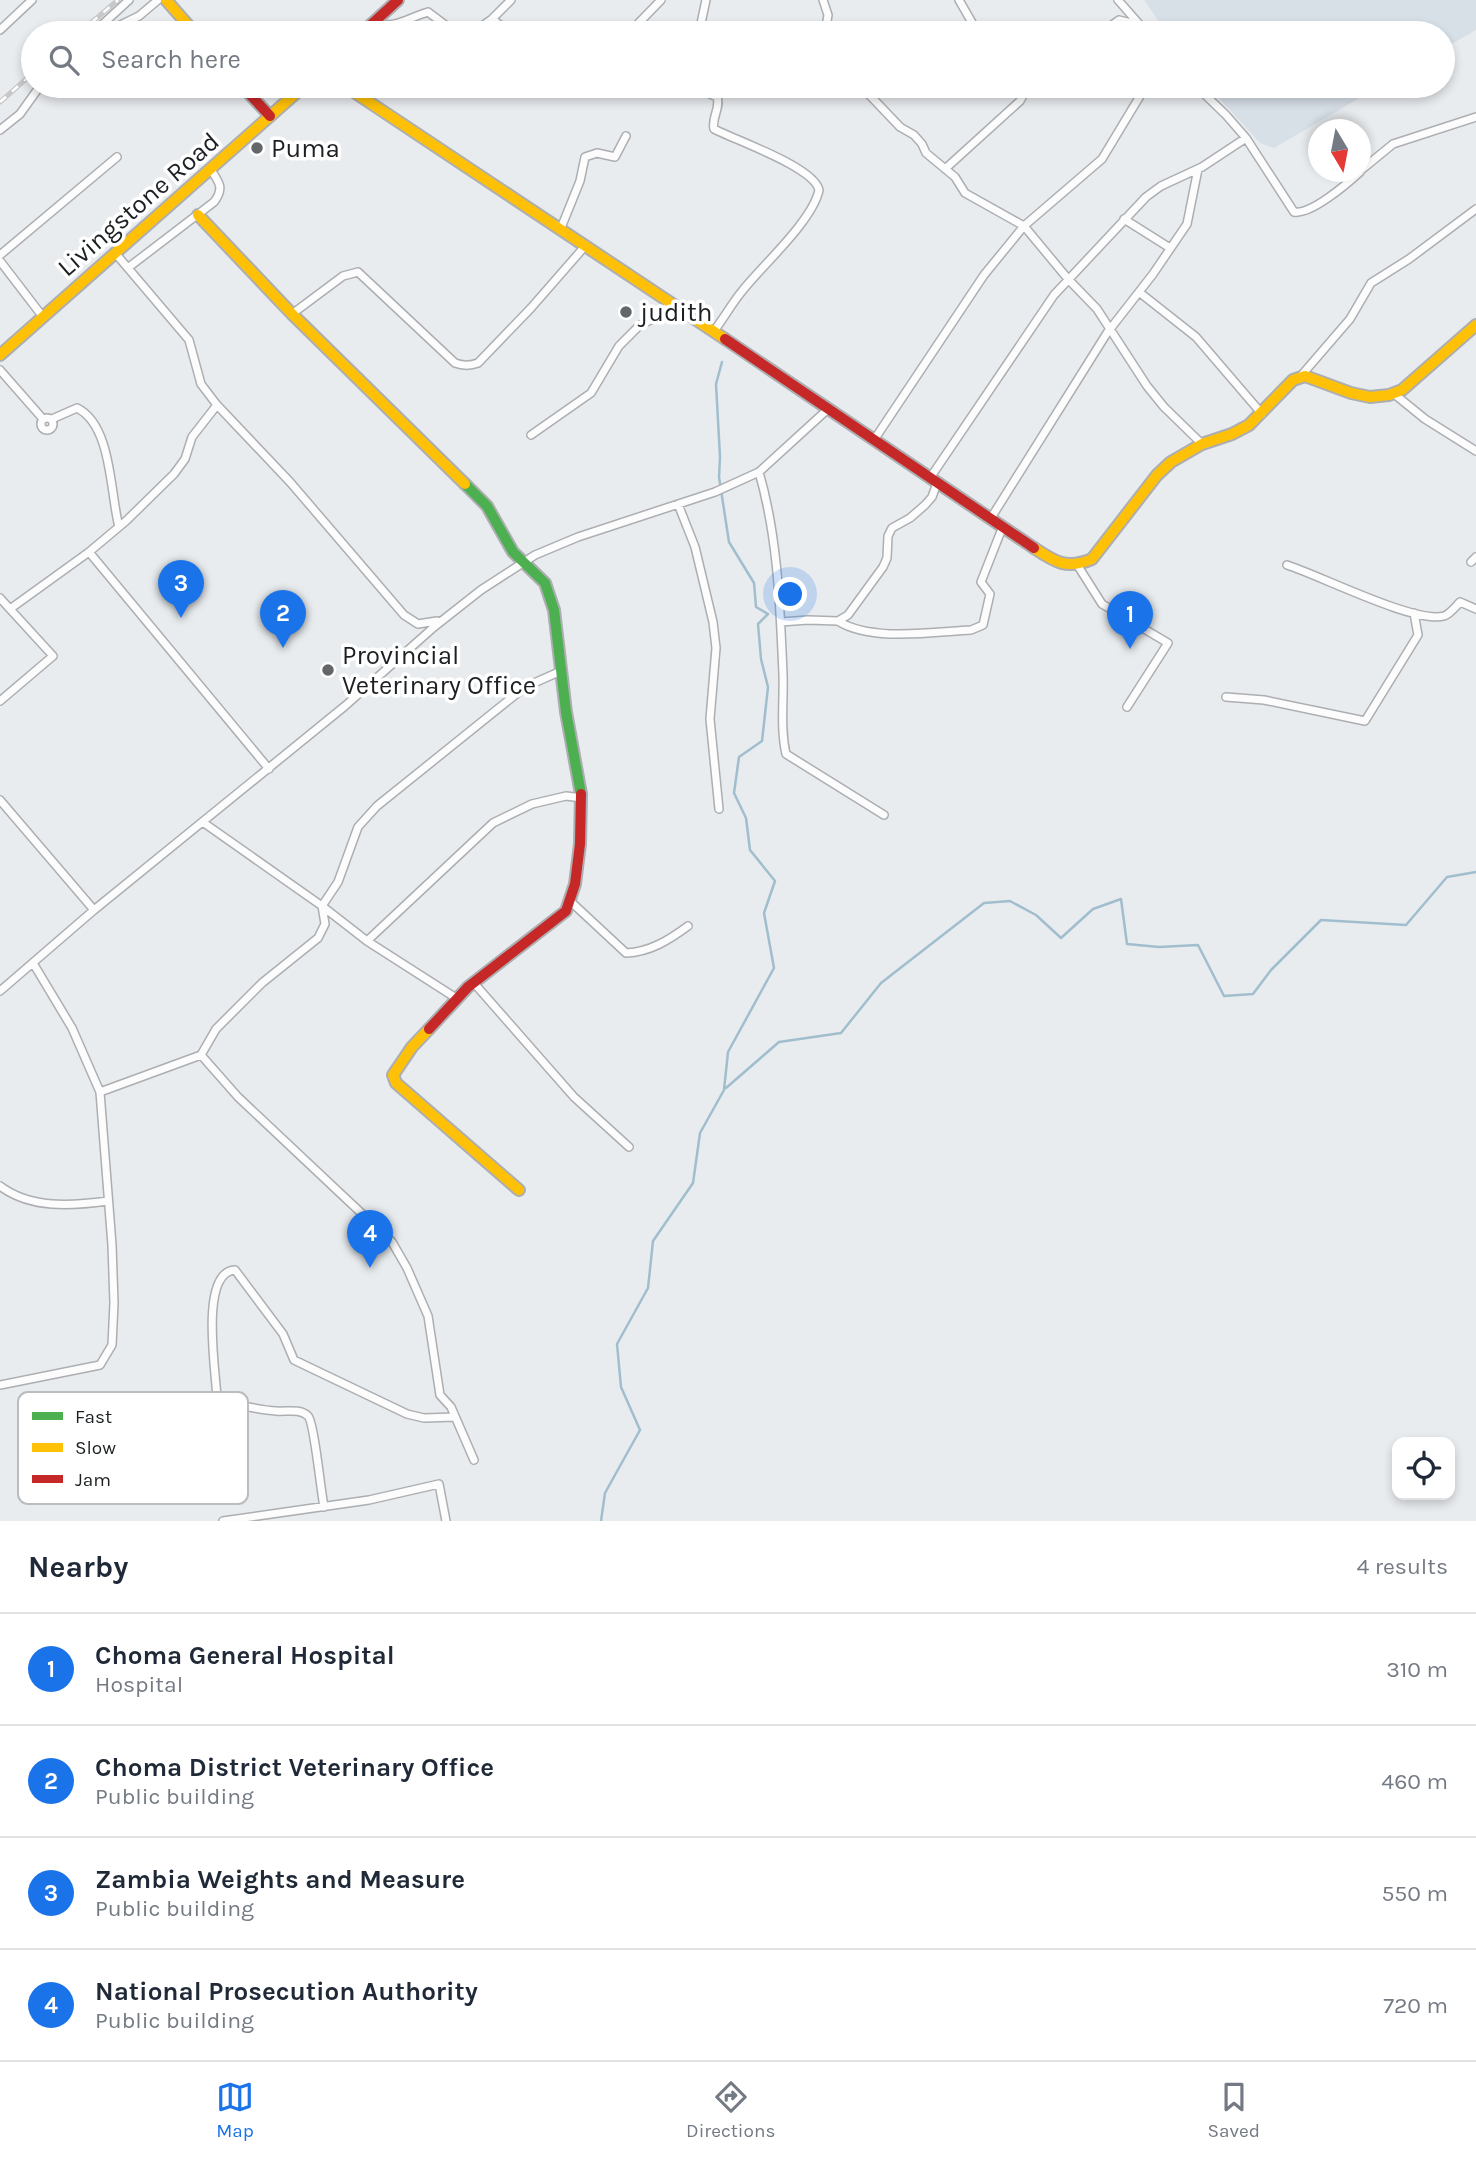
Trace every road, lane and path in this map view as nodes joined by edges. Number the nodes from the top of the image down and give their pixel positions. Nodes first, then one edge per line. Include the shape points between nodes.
1 (32, 0) edge
2 (129, 0) edge
3 (158, 0) edge
4 (166, 0) edge
5 (398, 0) edge
6 (510, 0) edge
7 (661, 0) edge
8 (706, 0) edge
9 (823, 0) edge
10 (959, 0) edge
11 (1118, 0) edge
12 (492, 19) junction
13 (106, 21) edge
14 (129, 21) edge
15 (184, 21) edge
16 (375, 21) edge
17 (407, 21) edge
18 (440, 21) edge
19 (489, 21) edge
20 (495, 21) edge
21 (641, 21) edge
22 (701, 21) edge
23 (827, 21) edge
24 (971, 21) edge
25 (1136, 21) edge
26 (0, 30) edge
27 (31, 98) edge
28 (253, 98) edge
29 (290, 98) edge
30 (363, 98) edge
31 (717, 98) edge
32 (872, 98) edge
33 (1021, 98) edge
34 (1139, 98) edge
35 (1208, 98) edge
36 (270, 116) junction
37 (1476, 117) edge
38 (0, 130) edge
39 (626, 135) dead end
40 (1246, 138) junction
41 (117, 157) dead end
42 (1371, 162) edge
43 (945, 169) junction
44 (1198, 169) junction
45 (211, 170) junction
46 (1349, 182) edge
47 (1476, 209) edge
48 (198, 215) junction
49 (1124, 219) junction
50 (1024, 226) junction
51 (561, 228) junction
52 (586, 245) junction
53 (1170, 248) junction
54 (116, 253) junction
55 (0, 254) edge
56 (0, 261) edge
57 (129, 267) junction
58 (1068, 279) junction
59 (1139, 292) junction
60 (670, 302) junction
61 (292, 314) junction
62 (43, 317) junction
63 (1476, 325) edge
64 (1111, 327) junction
65 (714, 331) junction
66 (0, 355) edge
67 (0, 370) edge
68 (1300, 377) junction
69 (1393, 393) junction
70 (217, 405) junction
71 (828, 409) junction
72 (1262, 414) junction
73 (531, 435) dead end
74 (874, 440) junction
75 (1202, 444) junction
76 (1476, 451) edge
77 (759, 472) junction
78 (933, 480) junction
79 (678, 504) junction
80 (991, 518) junction
81 (1003, 526) junction
82 (120, 527) junction
83 (89, 552) junction
84 (523, 562) junction
85 (1287, 565) dead end
86 (1078, 566) junction
87 (0, 598) edge
88 (10, 609) junction
89 (1476, 609) edge
90 (1414, 613) junction
91 (445, 618) junction
92 (838, 621) junction
93 (780, 622) junction
94 (561, 671) junction
95 (1226, 697) dead end
96 (0, 701) edge
97 (1127, 707) dead end
98 (269, 769) junction
99 (582, 798) junction
100 (0, 800) edge
101 (719, 809) dead end
102 (884, 815) dead end
103 (204, 822) junction
104 (569, 900) junction
105 (322, 906) junction
106 (94, 910) junction
107 (688, 926) dead end
108 (367, 941) junction
109 (33, 963) junction
110 (473, 982) junction
111 (0, 991) edge
112 (456, 998) junction
113 (201, 1055) junction
114 (100, 1092) junction
115 (629, 1147) dead end
116 (0, 1186) edge
117 (519, 1190) dead end
118 (108, 1201) junction
119 (0, 1385) edge
120 (217, 1392) edge
121 (248, 1405) edge
122 (455, 1417) junction
123 (474, 1460) dead end
124 (324, 1507) junction
125 (223, 1521) edge
126 (446, 1521) edge

1 - 26 street
2 - 13 street
3 - 14 street
4 - 15 main road
5 - 16 main road
6 - 12 street
7 - 21 street
8 - 22 street
9 - 23 street
10 - 24 street
11 - 25 street
12 - 19 street
12 - 20 street
17 - 18 street via 428,12
27 - 38 street
28 - 36 main road
29 - 36 main road, Livingstone Road
30 - 51 main road
31 - 65 street via 714,129 816,181 819,190 800,224 742,290
32 - 43 street
33 - 43 street
34 - 50 street via 1102,159
35 - 40 street
36 - 45 main road, Livingstone Road
37 - 42 street via 1393,144
39 - 51 street via 615,157 597,153 585,157
40 - 44 street
40 - 46 street via 1296,212
41 - 55 street
43 - 50 street via 965,194
44 - 49 street via 1152,192
44 - 53 street via 1187,224
45 - 48 street via 220,183 220,193
45 - 54 main road, Livingstone Road
47 - 68 street via 1371,283 1350,319
48 - 57 street
48 - 61 main road
49 - 53 street
49 - 58 street
50 - 58 street
50 - 74 street via 984,275
51 - 52 main road
52 - 60 main road
52 - 61 street via 505,337 473,365 455,363 358,272 343,276
53 - 59 street
54 - 57 street
54 - 62 main road, Livingstone Road
56 - 62 street
57 - 70 street via 189,340 201,384
58 - 64 street
58 - 78 street
59 - 64 street
59 - 72 street via 1196,337
60 - 65 main road
60 - 73 street via 663,314 640,325 619,346 591,393
61 - 84 main road via 487,506
62 - 66 main road, Livingstone Road
63 - 69 main road
64 - 75 street via 1147,386
64 - 80 street
65 - 71 main road
67 - 82 street via 43,419 40,425 49,430 54,425 52,419 77,408 88,415 103,440
68 - 69 main road via 1370,397
68 - 72 main road
69 - 76 street
70 - 82 street via 192,437 181,466
70 - 91 street via 404,615 418,624
71 - 74 main road
71 - 77 street
72 - 75 main road via 1232,434
74 - 78 main road
75 - 86 main road via 1157,475 1092,559
77 - 79 street
77 - 93 street via 775,552
78 - 80 main road
78 - 92 street via 932,497 892,528 883,567
79 - 84 street via 578,537
79 - 101 street via 695,547 713,622 716,648 710,719
80 - 81 main road
81 - 86 main road via 1068,567
81 - 92 street via 981,582 990,594 982,625 971,630 893,634 849,628
82 - 83 street
83 - 88 street
83 - 98 street
84 - 91 street
84 - 94 main road via 545,583 554,610
85 - 90 street
86 - 97 street via 1102,604 1168,643
87 - 88 street
88 - 96 street via 52,656
89 - 90 street via 1460,602 1442,617
90 - 95 street via 1418,635 1365,721 1264,700
91 - 98 street
92 - 93 street
93 - 102 street via 786,754
94 - 99 main road
94 - 105 street via 525,687 377,806 358,827 338,882
98 - 103 street
99 - 104 main road via 575,884
99 - 108 street via 542,801 493,823
100 - 106 street
103 - 105 street
103 - 106 street
104 - 107 street via 626,953 660,944
104 - 110 main road via 566,911
105 - 108 street
105 - 113 street via 325,923 318,938 262,983 216,1029
106 - 109 street
108 - 112 street
109 - 111 street
109 - 114 street via 72,1028
110 - 112 main road
110 - 115 street via 574,1097
112 - 117 main road via 393,1075 396,1083
113 - 114 street
113 - 122 street via 238,1097 392,1242 428,1316 440,1395
114 - 118 street
116 - 118 street via 15,1196 49,1204
118 - 119 street via 112,1345 100,1365
120 - 122 street via 211,1323 216,1285 222,1274 232,1270 283,1334 294,1360 407,1414 424,1419
121 - 124 street via 306,1414 313,1425
122 - 123 street
124 - 125 street
124 - 126 street via 439,1484

